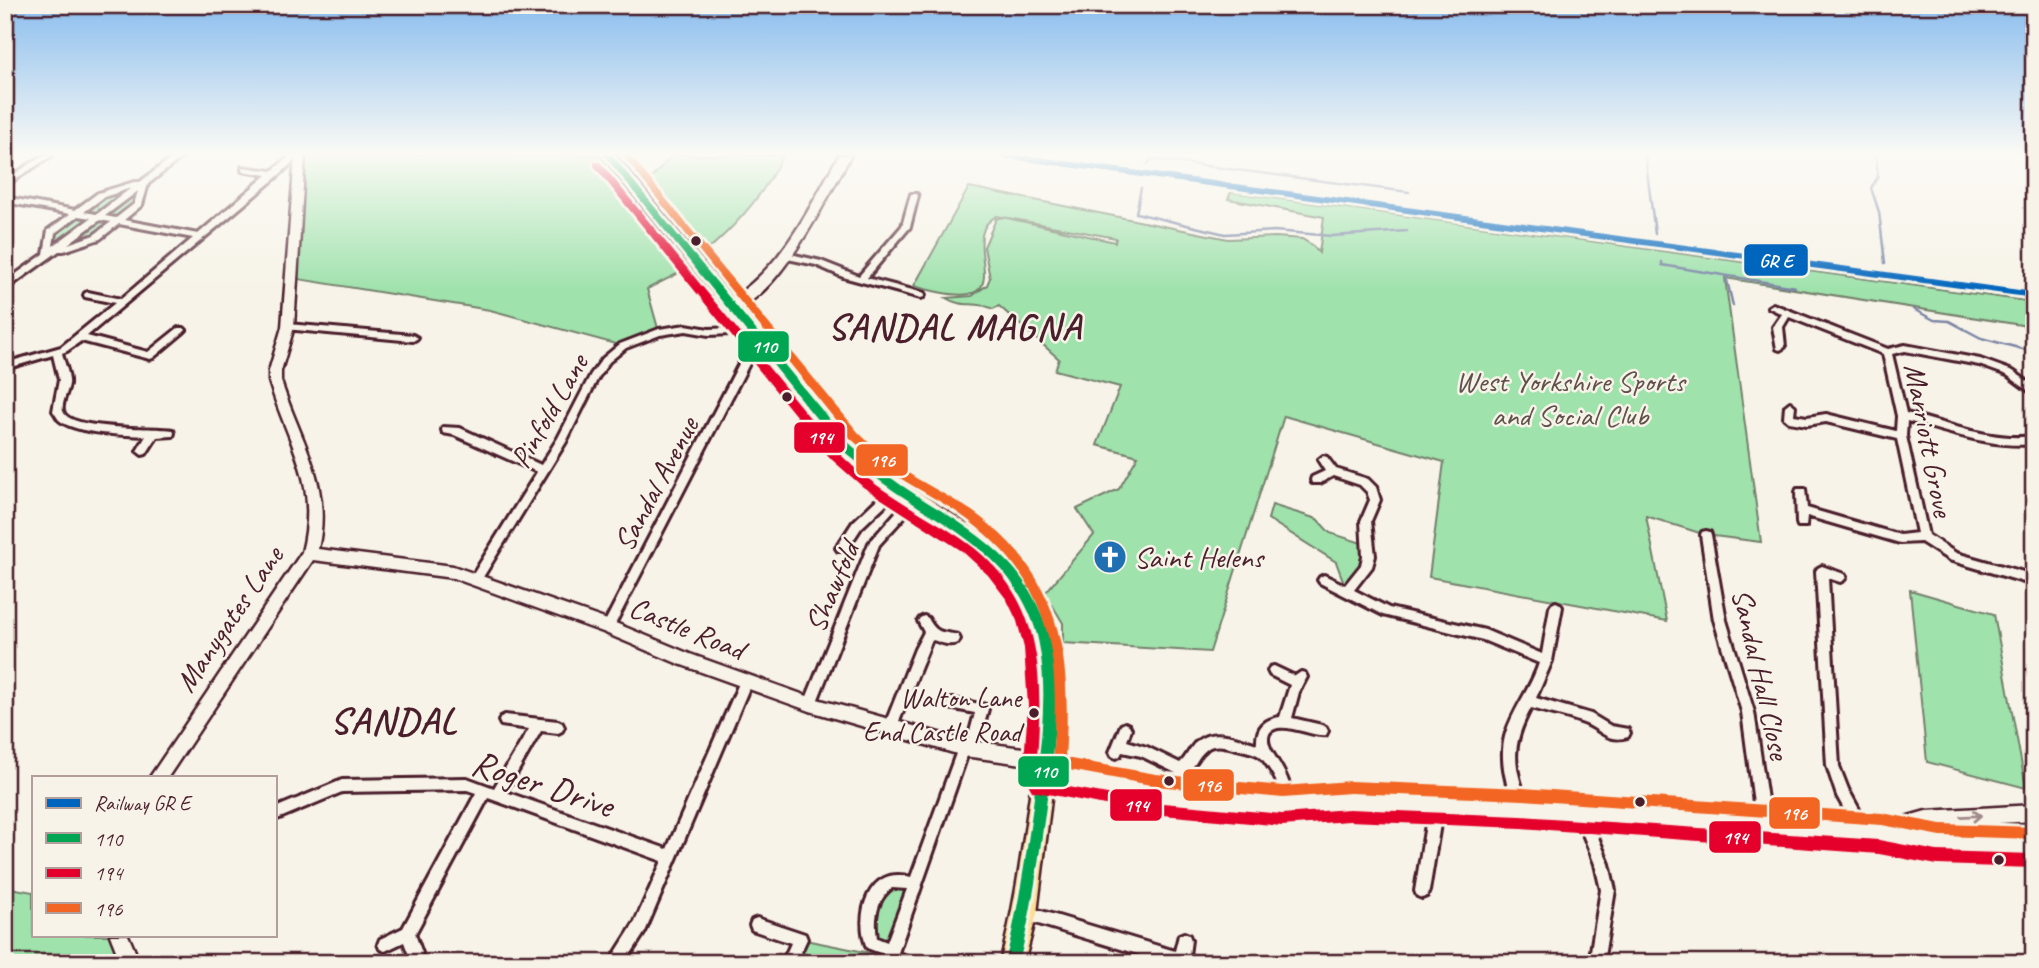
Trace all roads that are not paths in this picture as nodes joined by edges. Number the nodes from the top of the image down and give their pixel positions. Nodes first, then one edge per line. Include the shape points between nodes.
1 (11, 200) edge
2 (94, 200) edge
3 (121, 200) edge
4 (139, 200) edge
5 (244, 200) edge
6 (295, 200) edge
7 (645, 200) edge
8 (819, 200) edge
9 (917, 200) edge
10 (77, 213) junction
11 (98, 217) junction
12 (117, 221) junction
13 (200, 237) junction
14 (50, 254) junction
15 (786, 256) junction
16 (861, 279) junction
17 (5, 287) edge
18 (88, 295) dead end
19 (921, 295) dead end
20 (123, 302) junction
21 (731, 305) junction
22 (1773, 307) dead end
23 (1787, 313) junction
24 (748, 326) junction
25 (288, 327) junction
26 (181, 330) dead end
27 (79, 337) junction
28 (413, 338) dead end
29 (1780, 347) dead end
30 (57, 352) junction
31 (1887, 352) junction
32 (745, 362) dead end
33 (5, 366) edge
34 (2034, 392) edge
35 (1790, 406) dead end
36 (1902, 416) junction
37 (447, 430) dead end
38 (154, 433) junction
39 (169, 433) dead end
40 (1900, 436) junction
41 (2034, 440) edge
42 (142, 451) dead end
43 (1323, 460) dead end
44 (543, 470) junction
45 (1332, 472) junction
46 (1316, 480) dead end
47 (897, 487) junction
48 (1801, 492) dead end
49 (915, 498) junction
50 (1706, 535) dead end
51 (1923, 537) junction
52 (842, 548) dead end
53 (309, 554) junction
54 (1840, 577) dead end
55 (476, 579) junction
56 (1324, 580) dead end
57 (2034, 580) edge
58 (1347, 591) junction
59 (1556, 607) dead end
60 (924, 621) dead end
61 (608, 627) junction
62 (930, 634) junction
63 (954, 639) dead end
64 (1546, 661) junction
65 (1274, 671) dead end
66 (746, 681) junction
67 (1529, 702) junction
68 (810, 704) junction
69 (953, 704) dead end
70 (505, 721) dead end
71 (1285, 721) junction
72 (538, 725) junction
73 (558, 727) dead end
74 (890, 729) junction
75 (1125, 729) dead end
76 (1322, 731) dead end
77 (1624, 733) dead end
78 (968, 749) junction
79 (1265, 752) junction
80 (1044, 767) junction
81 (160, 776) edge
82 (491, 792) junction
83 (1283, 806) junction
84 (1436, 806) junction
85 (1522, 808) junction
86 (1581, 812) junction
87 (2034, 813) edge
88 (276, 814) edge
89 (1764, 826) junction
90 (1873, 833) junction
91 (2034, 847) edge
92 (670, 857) junction
93 (915, 885) junction
94 (1422, 891) dead end
95 (1025, 913) junction
96 (757, 925) dead end
97 (408, 933) junction
98 (119, 936) edge
99 (1184, 940) dead end
100 (385, 944) dead end
101 (415, 953) dead end
102 (890, 957) edge
103 (1185, 962) edge
104 (131, 963) edge
105 (616, 963) edge
106 (789, 963) edge
107 (909, 963) edge
108 (1012, 963) edge
109 (1595, 963) edge

1 - 10 street
2 - 10 street
3 - 11 street
4 - 12 street
5 - 13 street
6 - 25 street, Manygates Lane
7 - 21 main road
8 - 15 main road
9 - 16 street via 906,227
10 - 11 street
10 - 14 street via 51,232
11 - 12 street
11 - 14 street
12 - 13 street
12 - 14 street via 97,237
13 - 20 street
14 - 17 street
15 - 16 street via 818,262
15 - 21 main road via 760,287
16 - 19 street
18 - 20 street
20 - 27 street
21 - 24 main road
22 - 23 street
23 - 29 street via 1778,327
23 - 31 street
24 - 44 street, Pinfold Lane via 732,331 685,328 659,332 618,349 594,376
24 - 47 main road via 844,445
25 - 28 street
25 - 53 street, Manygates Lane via 275,381 312,477 315,509
26 - 27 street via 150,356
27 - 30 street
30 - 33 street
30 - 38 street via 64,379 58,410 65,420
31 - 34 street via 1905,348 2000,369
31 - 36 street, Marriott Grove
32 - 61 street, Sandal Avenue
35 - 40 street via 1789,418 1798,421 1826,418
36 - 40 street, Marriott Grove
36 - 41 street via 2002,440
37 - 44 street
38 - 39 street
38 - 42 street
40 - 51 street, Marriott Grove
43 - 45 street
44 - 55 street, Pinfold Lane
45 - 46 street
45 - 58 street via 1364,482 1375,500 1366,521 1366,566
47 - 49 main road
47 - 52 street via 857,525
48 - 51 street, Marriott Grove via 1803,517 1900,539
49 - 68 street, Shawfold via 874,543
49 - 80 main road via 974,537 1007,568 1032,605 1042,629 1048,667
50 - 89 street, Sandal Hall Close via 1720,620 1748,712
51 - 57 street, Marriott Grove via 1953,557
53 - 55 street, Castle Road via 453,572
53 - 81 street, Manygates Lane
54 - 90 street via 1822,571 1833,766 1842,792
55 - 61 street, Castle Road
56 - 58 street
58 - 64 street via 1387,612 1485,635
59 - 64 street
60 - 62 street
61 - 66 street, Castle Road
62 - 63 street
62 - 74 street via 897,703
64 - 67 street
65 - 71 street via 1299,679
66 - 68 street, Castle Road
66 - 92 street
67 - 77 street via 1591,720 1609,732
67 - 85 street via 1514,725 1510,742 1509,761
68 - 74 street, Castle Road
69 - 78 street via 982,709
70 - 72 street
71 - 76 street
71 - 79 street via 1265,731
72 - 73 street
72 - 82 street
74 - 78 street, Castle Road
75 - 79 street via 1118,749 1143,751 1180,768 1188,765 1207,740
78 - 80 street, Castle Road
78 - 93 street
79 - 83 street via 1283,780
80 - 83 street, Castle Road via 1154,794
80 - 95 main road
82 - 88 street, Roger Drive via 467,784 342,786
82 - 92 street, Roger Drive
82 - 97 street
83 - 84 street, Castle Road via 1349,801
84 - 85 street, Castle Road
84 - 94 street
85 - 86 street, Castle Road
86 - 89 street, Castle Road
86 - 109 street via 1608,890
90 -> 87 street via 1926,818
89 - 90 street, Castle Road
90 - 91 street, Castle Road via 1939,844
92 - 105 street via 640,927
93 - 102 street
93 - 102 street via 888,883 879,891 867,923 872,943
95 - 103 street
95 - 108 main road
96 - 106 street via 800,939
97 - 100 street
97 - 101 street
98 - 104 street
99 - 103 street
102 - 107 street

